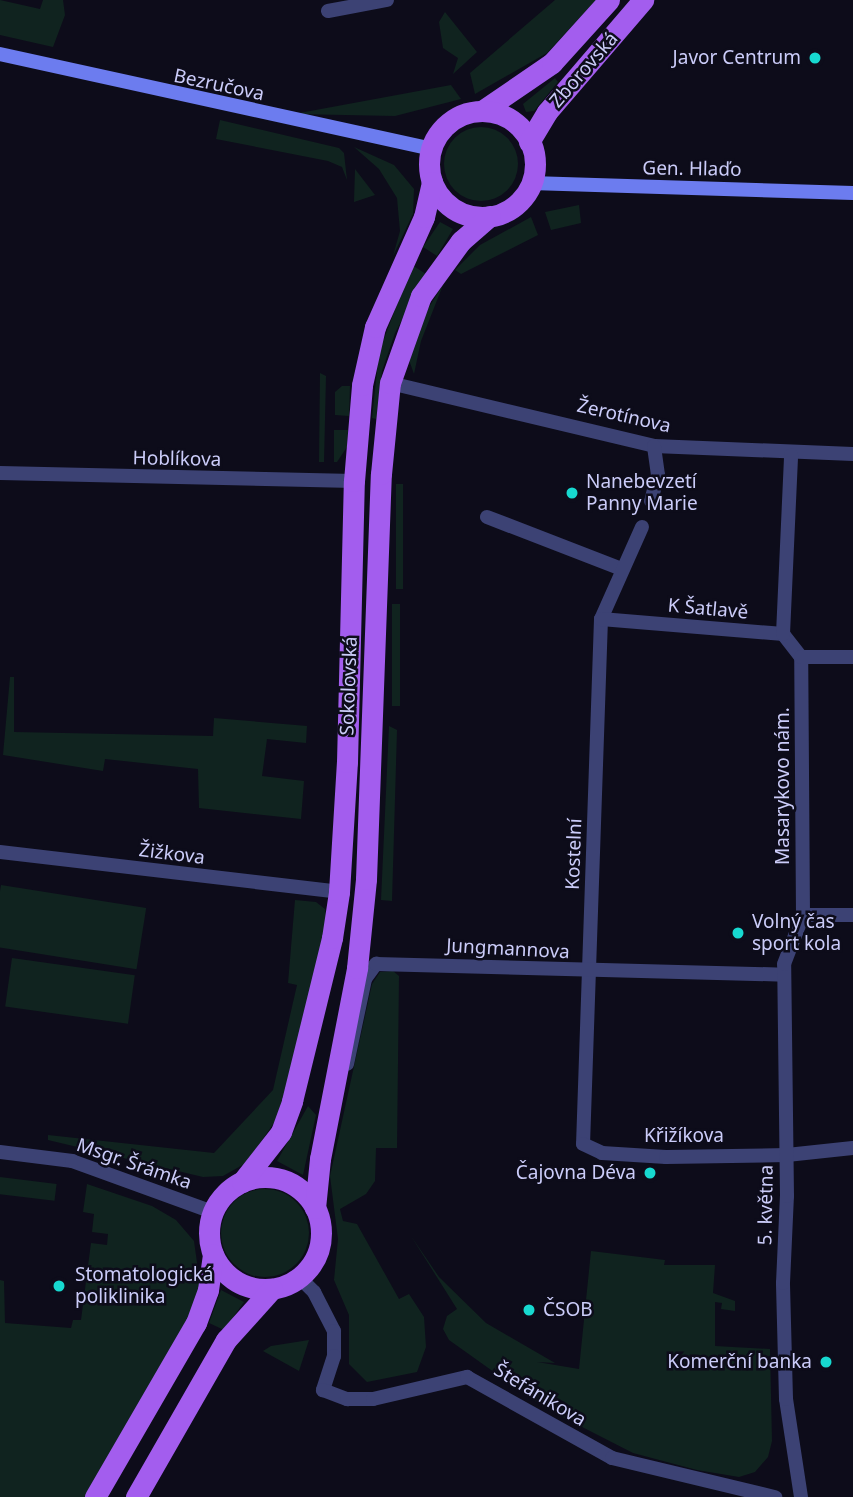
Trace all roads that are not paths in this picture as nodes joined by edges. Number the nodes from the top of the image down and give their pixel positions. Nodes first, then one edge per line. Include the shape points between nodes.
1 (387, 0) edge
2 (608, 0) edge
3 (643, 0) edge
4 (328, 11) dead end
5 (0, 54) edge
6 (482, 111) junction
7 (530, 142) junction
8 (432, 149) junction
9 (432, 182) junction
10 (531, 183) junction
11 (853, 193) edge
12 (490, 216) junction
13 (390, 383) junction
14 (654, 446) junction
15 (792, 454) junction
16 (853, 454) edge
17 (0, 473) edge
18 (354, 481) junction
19 (651, 501) dead end
20 (487, 517) dead end
21 (642, 527) dead end
22 (622, 569) junction
23 (601, 619) junction
24 (783, 634) junction
25 (801, 657) junction
26 (853, 657) edge
27 (0, 852) edge
28 (339, 892) junction
29 (803, 915) junction
30 (853, 915) edge
31 (590, 972) junction
32 (784, 975) junction
33 (331, 1101) junction
34 (583, 1144) joint
35 (853, 1148) edge
36 (0, 1152) edge
37 (787, 1155) junction
38 (242, 1182) junction
39 (315, 1208) junction
40 (213, 1212) junction
41 (213, 1254) junction
42 (300, 1278) junction
43 (272, 1289) junction
44 (95, 1497) edge
45 (136, 1497) edge
46 (775, 1497) edge
47 (801, 1497) edge

1 - 4 street
2 - 6 main road, Zborovská via 552,63
3 - 7 main road, Zborovská via 547,112
5 - 8 street, Bezručova
6 - 7 main road via 514,122
6 - 8 main road via 451,121
7 - 10 main road via 535,167
8 - 9 main road
9 - 12 main road via 453,208
9 - 18 main road, Sokolovská via 424,216 391,286 369,350
10 - 11 street, Gen. Hlaďo
10 - 12 main road via 512,208
12 - 13 main road, Sokolovská via 461,241 421,296
13 - 14 street, Žerotínova
13 - 33 main road, Sokolovská via 381,474 366,879 353,991
14 - 15 street, Žerotínova
14 - 19 street via 659,475
15 - 16 street, Žerotínova
15 - 24 street
17 - 18 street, Hoblíkova
18 - 28 main road, Sokolovská
20 - 22 street
21 - 22 street, Kostelní
22 - 23 street, Kostelní
23 - 24 street, K Šatlavě
23 - 31 street, Kostelní
24 - 25 street
25 - 26 street
25 - 29 street, Masarykovo nám.
27 - 28 street, Žižkova
28 - 38 main road, Sokolovská via 319,1004 292,1101 281,1132
29 - 30 street
29 - 32 street, 5. května
31 - 32 street, Jungmannova
31 - 33 street, Jungmannova via 376,964 366,973 353,1044
31 - 34 street, Kostelní
32 - 37 street, 5. května
33 - 39 main road, Sokolovská
34 - 37 street, Křižíkova via 602,1153 666,1157
35 - 37 street, Křižíkova
36 - 40 street, Msgr. Šrámka via 72,1161
37 - 47 street, 5. května via 786,1399
38 - 39 main road via 267,1177 284,1180 306,1194
38 - 40 main road
39 - 42 main road via 321,1224 319,1250
40 - 41 main road via 209,1229
41 - 43 main road via 234,1280
41 - 44 main road via 208,1290 196,1323
42 - 43 main road
42 - 46 street, Štefánikova via 314,1292 334,1331 334,1356 323,1390 347,1399 373,1399 467,1377 612,1458
43 - 45 main road via 226,1340

